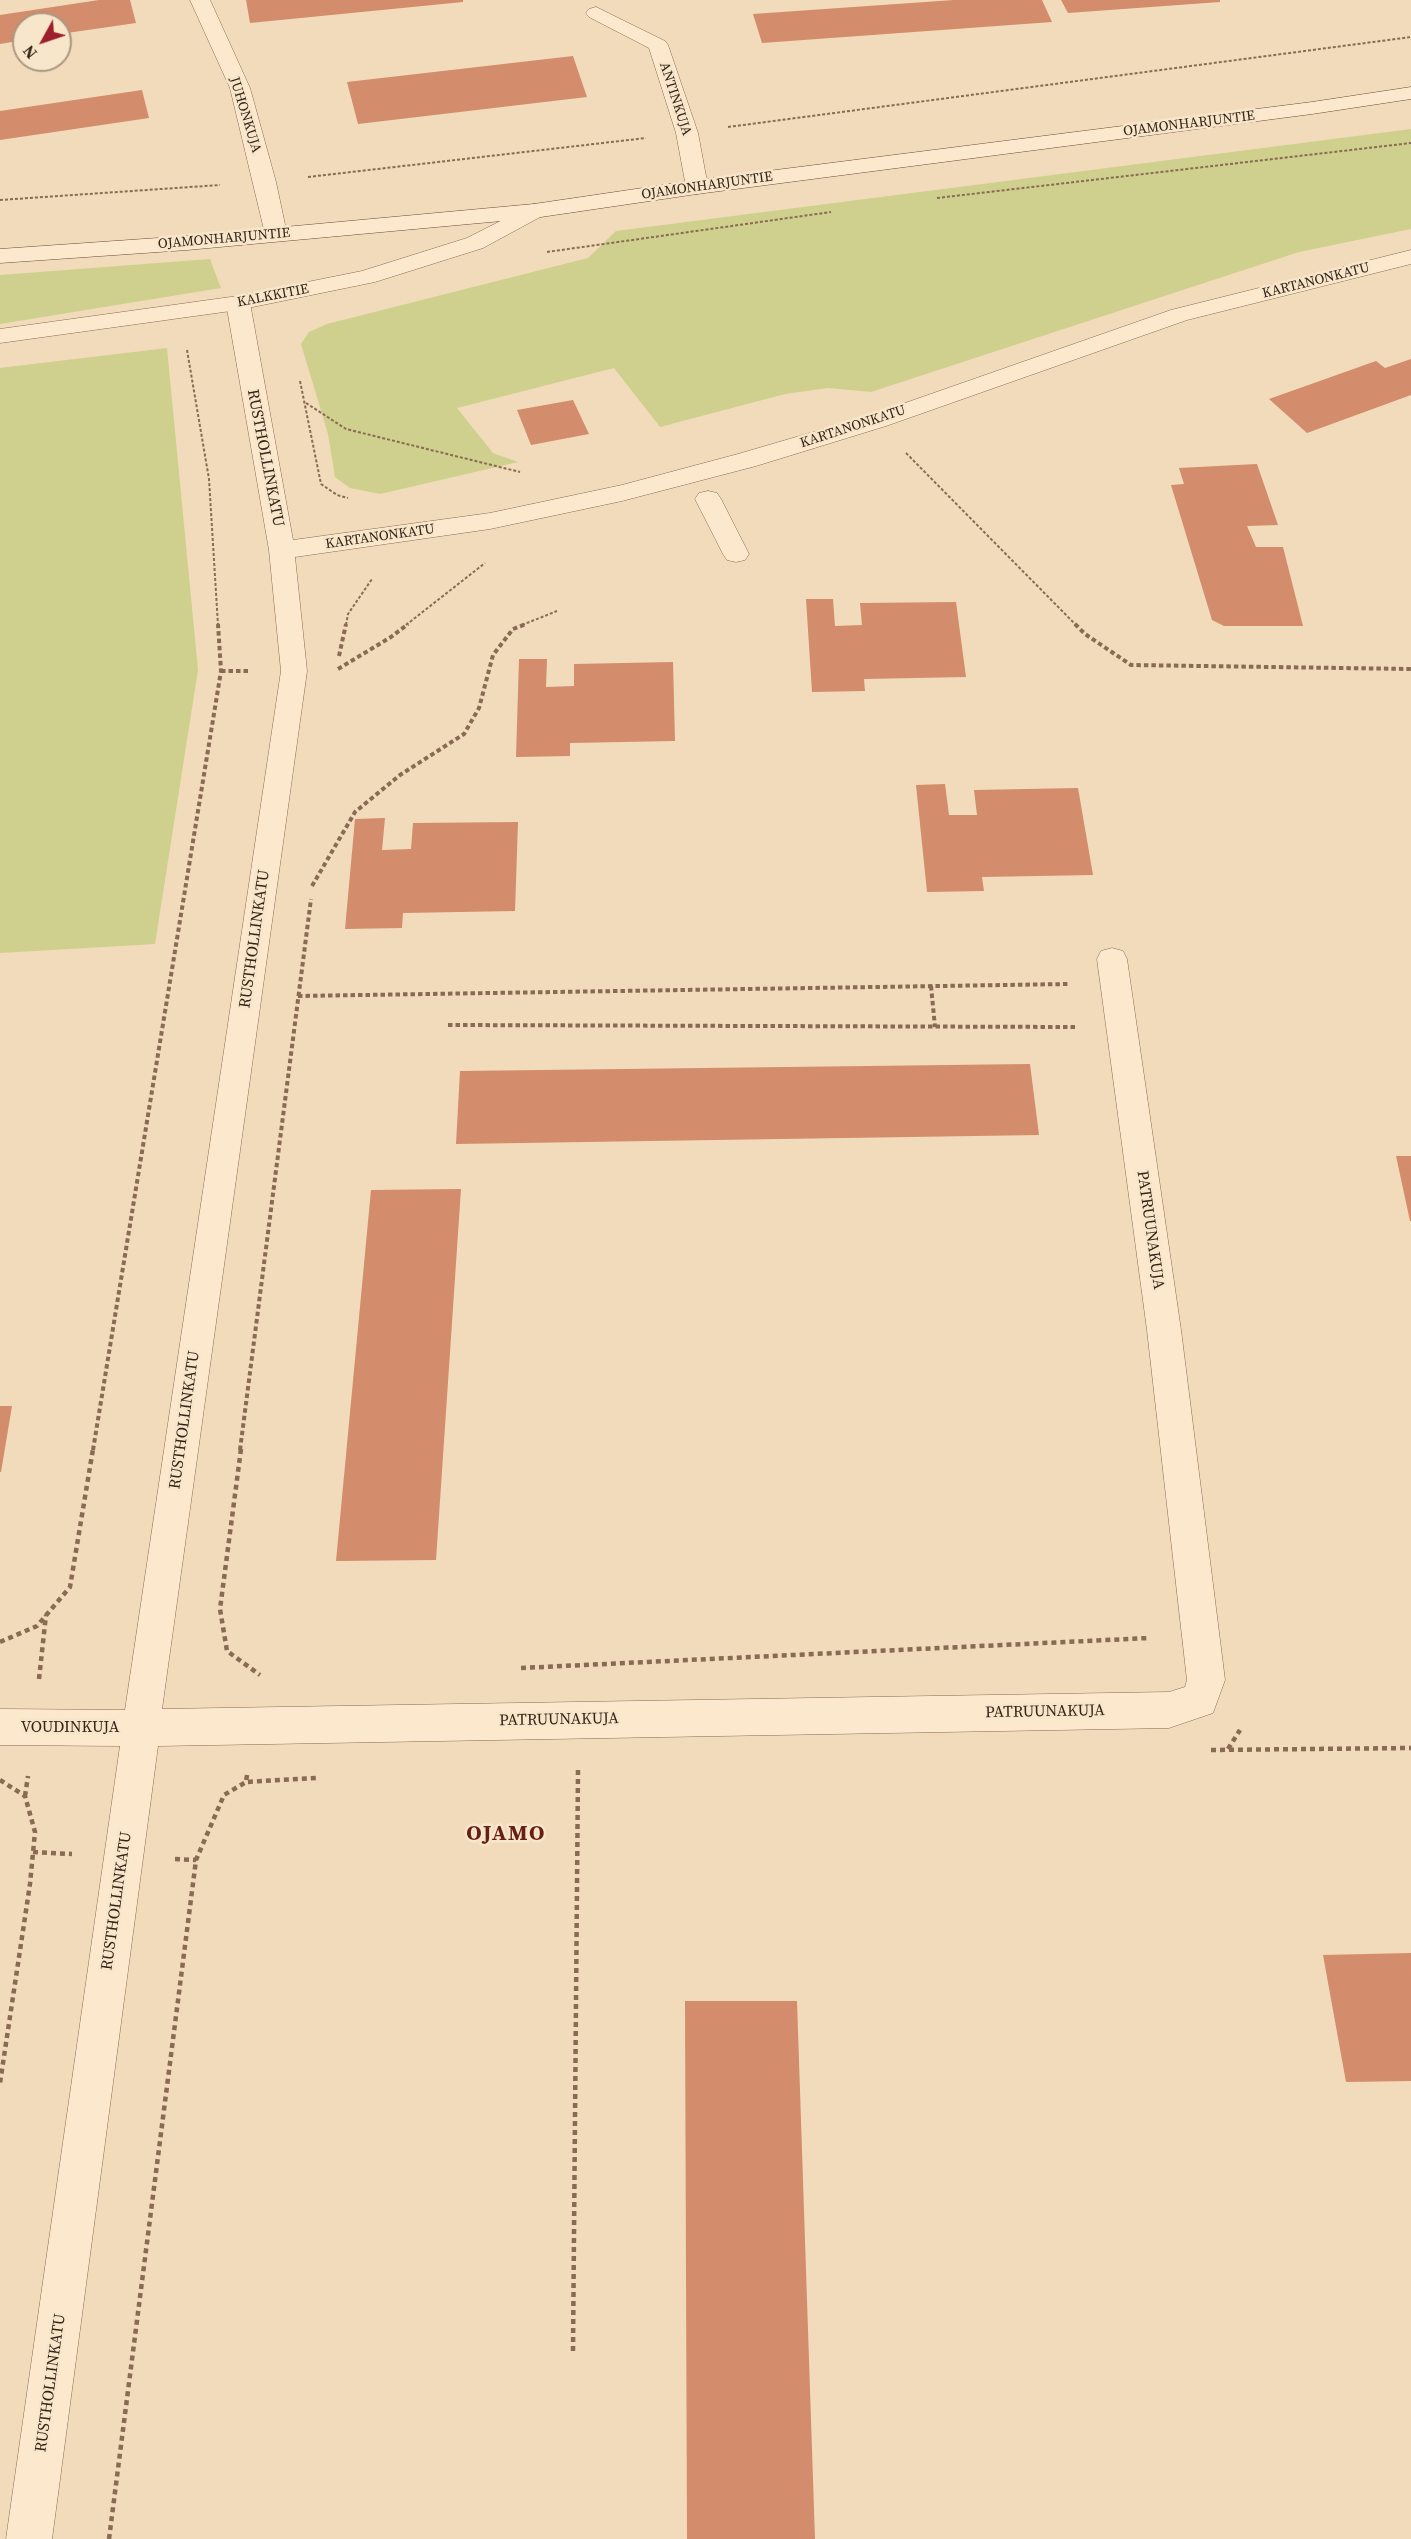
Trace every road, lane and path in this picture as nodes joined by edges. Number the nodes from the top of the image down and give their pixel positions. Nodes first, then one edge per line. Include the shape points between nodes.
1 (200, 0) edge
2 (596, 14) dead end
3 (1411, 93) edge
4 (1411, 143) edge
5 (697, 187) junction
6 (928, 199) dead end
7 (534, 211) junction
8 (834, 212) dead end
9 (276, 234) junction
10 (539, 253) dead end
11 (0, 256) edge
12 (1411, 257) edge
13 (240, 314) junction
14 (0, 336) edge
15 (298, 374) dead end
16 (306, 403) junction
17 (877, 421) junction
18 (516, 476) dead end
19 (708, 499) dead end
20 (354, 500) dead end
21 (282, 550) junction
22 (736, 554) dead end
23 (491, 558) dead end
24 (373, 577) dead end
25 (557, 611) dead end
26 (1411, 669) edge
27 (314, 874) dead end
28 (312, 886) junction
29 (1112, 958) dead end
30 (1079, 983) dead end
31 (931, 986) junction
32 (298, 996) junction
33 (448, 1025) dead end
34 (935, 1027) junction
35 (1085, 1028) dead end
36 (1151, 1638) dead end
37 (0, 1642) edge
38 (517, 1668) dead end
39 (268, 1680) dead end
40 (0, 1727) edge
41 (141, 1728) junction
42 (578, 1766) dead end
43 (0, 1780) edge
44 (246, 1782) dead end
45 (0, 2083) edge
46 (573, 2351) dead end
47 (29, 2539) edge
48 (109, 2539) edge

1 - 9 street, JUHONKUJA via 240,88
2 - 5 street, ANTINKUJA via 658,45 687,133
3 - 5 street, OJAMONHARJUNTIE
4 - 6 path
5 - 7 street, OJAMONHARJUNTIE
7 - 9 street, OJAMONHARJUNTIE
7 - 13 street, KALKKITIE via 475,243
8 - 10 path
9 - 11 street, OJAMONHARJUNTIE
12 - 17 street, KARTANONKATU via 1179,315
13 - 14 street, KALKKITIE
13 - 21 street, RUSTHOLLINKATU
13 - 37 path via 184,332 209,479 221,671 70,1587 37,1626
15 - 16 path
16 - 18 path via 346,429 527,473
16 - 20 path via 321,484
17 - 21 street, KARTANONKATU via 622,493 490,521
17 - 26 path via 1085,634 1131,665
19 - 22 street
21 - 41 street, RUSTHOLLINKATU via 294,671
23 - 24 path via 392,637 336,670 348,614
25 - 28 path via 513,629 493,655 479,708 464,734 400,775 355,812
27 - 28 path
28 - 32 path
29 - 41 street, PATRUUNAKUJA via 1164,1330 1205,1669 1200,1700 1169,1710
30 - 31 path
31 - 32 path
31 - 34 path
32 - 39 path via 220,1609 227,1652
33 - 34 path
34 - 35 path
36 - 38 path
40 - 41 street, VOUDINKUJA
41 - 47 street, RUSTHOLLINKATU
42 - 46 path
43 - 45 path via 25,1796 34,1832 30,1884
44 - 48 path via 224,1794 196,1860

